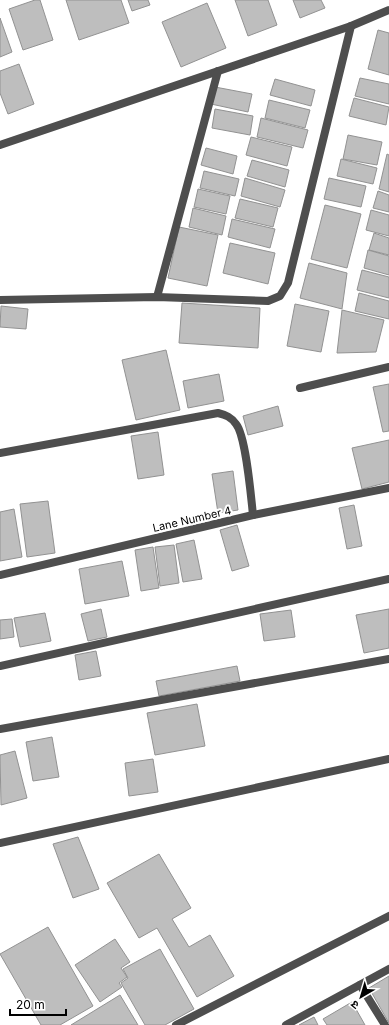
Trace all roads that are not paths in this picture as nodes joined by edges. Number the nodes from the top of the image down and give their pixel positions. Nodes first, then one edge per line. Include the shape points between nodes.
1 (389, 10) edge
2 (351, 26) junction
3 (218, 71) junction
4 (0, 145) edge
5 (157, 297) junction
6 (0, 300) edge
7 (389, 367) edge
8 (300, 388) dead end
9 (0, 453) edge
10 (389, 488) edge
11 (253, 515) junction
12 (0, 575) edge
13 (389, 579) edge
14 (389, 658) edge
15 (0, 666) edge
16 (0, 729) edge
17 (389, 759) edge
18 (0, 842) edge
19 (389, 916) edge
20 (389, 969) edge
21 (360, 985) junction
22 (176, 1025) edge
23 (286, 1025) edge
24 (385, 1025) edge

1 - 2 street
2 - 3 street
2 - 5 street via 288,283 280,296 268,302
3 - 4 street
3 - 5 street
5 - 6 street
7 - 8 street
9 - 11 street via 218,413 229,416 238,425 244,446
10 - 11 street, Lane Number 4
11 - 12 street, Lane Number 4
13 - 15 street
14 - 16 street
17 - 18 street
19 - 22 street
20 - 21 street
21 - 23 street
21 - 24 street

